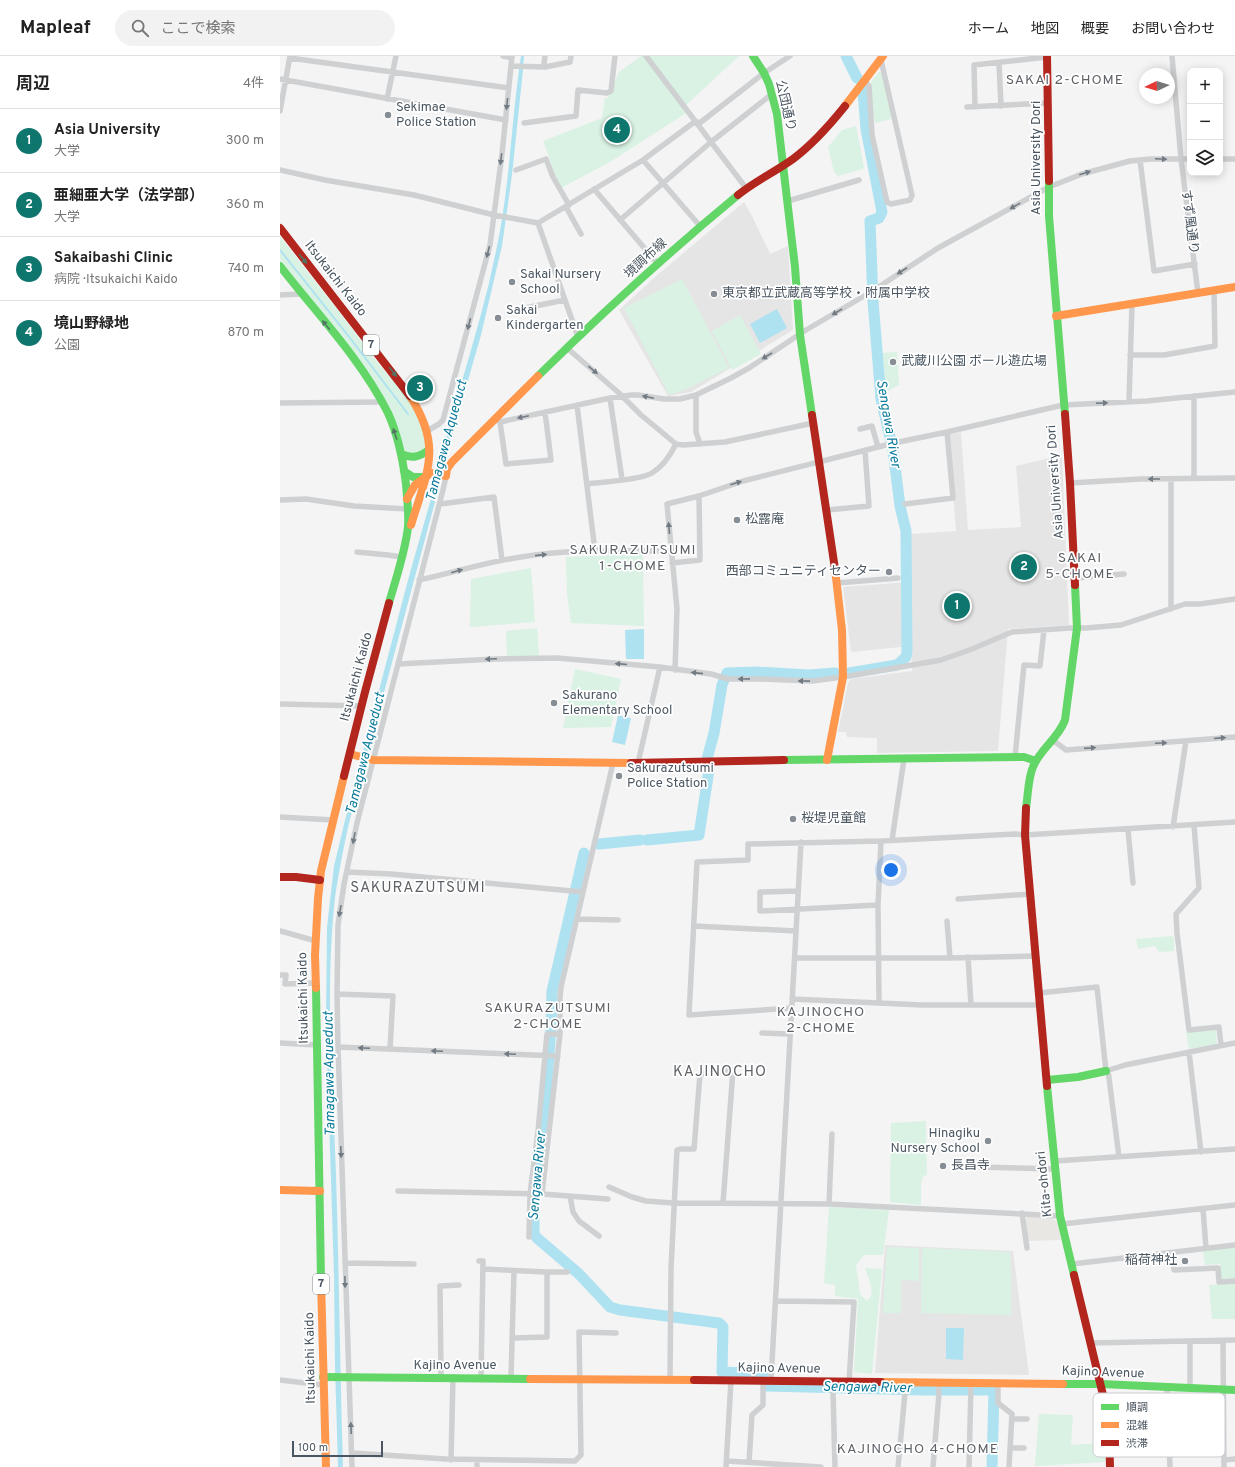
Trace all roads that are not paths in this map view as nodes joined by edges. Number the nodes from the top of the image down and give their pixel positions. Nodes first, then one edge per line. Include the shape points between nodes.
1 (396, 56) edge
2 (503, 56) edge
3 (545, 56) edge
4 (571, 56) edge
5 (615, 56) edge
6 (646, 56) edge
7 (753, 56) edge
8 (790, 56) edge
9 (1172, 56) edge
10 (290, 57) edge
11 (512, 57) edge
12 (1047, 57) edge
13 (882, 58) edge
14 (999, 63) junction
15 (511, 66) junction
16 (545, 68) junction
17 (394, 71) junction
18 (764, 73) junction
19 (283, 80) edge
20 (865, 81) junction
21 (509, 88) junction
22 (772, 94) junction
23 (387, 99) junction
24 (1048, 103) junction
25 (1000, 106) junction
26 (975, 107) junction
27 (967, 108) dead end
28 (280, 110) edge
29 (506, 120) junction
30 (696, 122) junction
31 (524, 123) dead end
32 (711, 142) junction
33 (1181, 159) junction
34 (1187, 159) edge
35 (1223, 159) edge
36 (1235, 159) edge
37 (643, 160) junction
38 (1140, 160) junction
39 (784, 165) junction
40 (280, 170) edge
41 (516, 170) dead end
42 (859, 180) dead end
43 (663, 183) junction
44 (746, 188) junction
45 (1049, 188) junction
46 (594, 189) junction
47 (788, 201) junction
48 (567, 206) junction
49 (497, 215) junction
50 (620, 220) junction
51 (538, 223) junction
52 (700, 226) junction
53 (280, 228) edge
54 (582, 234) dead end
55 (658, 264) junction
56 (1195, 264) junction
57 (280, 266) edge
58 (1235, 287) edge
59 (1214, 290) junction
60 (1198, 292) junction
61 (300, 294) junction
62 (280, 295) edge
63 (565, 300) junction
64 (1132, 304) junction
65 (520, 309) dead end
66 (1056, 316) junction
67 (800, 335) junction
68 (578, 337) junction
69 (567, 348) junction
70 (1130, 355) junction
71 (1235, 392) edge
72 (621, 394) junction
73 (696, 395) junction
74 (1194, 396) junction
75 (610, 398) junction
76 (382, 402) junction
77 (1129, 402) junction
78 (280, 403) edge
79 (577, 405) junction
80 (1063, 405) junction
81 (545, 412) junction
82 (497, 420) junction
83 (812, 423) junction
84 (860, 429) dead end
85 (427, 431) junction
86 (947, 432) junction
87 (676, 444) junction
88 (700, 444) junction
89 (878, 447) junction
90 (429, 450) junction
91 (865, 450) junction
92 (401, 454) junction
93 (819, 462) junction
94 (404, 471) junction
95 (429, 474) junction
96 (444, 475) junction
97 (1194, 478) junction
98 (1235, 478) edge
99 (622, 479) junction
100 (1171, 479) junction
101 (1070, 482) junction
102 (587, 484) junction
103 (699, 496) junction
104 (280, 500) edge
105 (407, 500) junction
106 (440, 504) junction
107 (905, 504) dead end
108 (408, 509) junction
109 (827, 510) junction
110 (406, 539) junction
111 (596, 551) junction
112 (671, 551) junction
113 (357, 552) dead end
114 (402, 557) junction
115 (502, 560) junction
116 (672, 563) junction
117 (1124, 574) dead end
118 (898, 578) dead end
119 (1075, 578) junction
120 (419, 580) junction
121 (838, 583) junction
122 (1235, 599) edge
123 (1171, 609) junction
124 (1077, 628) junction
125 (1044, 630) junction
126 (398, 664) junction
127 (660, 667) junction
128 (675, 670) junction
129 (843, 677) junction
130 (280, 704) edge
131 (362, 706) junction
132 (1235, 737) edge
133 (1054, 741) junction
134 (1186, 741) junction
135 (353, 755) junction
136 (1015, 758) junction
137 (372, 759) junction
138 (904, 759) junction
139 (827, 760) junction
140 (1036, 761) junction
141 (613, 763) junction
142 (638, 763) junction
143 (280, 817) edge
144 (333, 820) junction
145 (1235, 822) edge
146 (1194, 825) junction
147 (1173, 827) junction
148 (1128, 830) junction
149 (1025, 835) junction
150 (892, 840) junction
151 (881, 841) junction
152 (801, 842) junction
153 (347, 872) junction
154 (280, 877) edge
155 (320, 880) junction
156 (1133, 883) dead end
157 (798, 891) junction
158 (580, 892) junction
159 (1030, 894) junction
160 (958, 899) dead end
161 (878, 905) junction
162 (798, 910) junction
163 (578, 919) junction
164 (618, 920) dead end
165 (947, 921) dead end
166 (694, 926) junction
167 (280, 930) edge
168 (796, 932) junction
169 (316, 941) junction
170 (1035, 956) junction
171 (968, 957) junction
172 (795, 958) junction
173 (878, 958) junction
174 (950, 958) junction
175 (280, 975) edge
176 (316, 983) junction
177 (1039, 993) junction
178 (337, 994) junction
179 (792, 999) junction
180 (879, 1003) junction
181 (971, 1005) junction
182 (1040, 1005) junction
183 (792, 1008) junction
184 (762, 1033) dead end
185 (560, 1034) junction
186 (790, 1034) junction
187 (280, 1043) edge
188 (1235, 1043) edge
189 (317, 1045) junction
190 (1221, 1045) junction
191 (338, 1047) junction
192 (390, 1049) junction
193 (1189, 1052) junction
194 (545, 1055) junction
195 (558, 1056) junction
196 (1107, 1070) junction
197 (1047, 1080) junction
198 (832, 1134) dead end
199 (1235, 1149) edge
200 (1201, 1152) junction
201 (1119, 1157) junction
202 (1055, 1165) junction
203 (981, 1167) dead end
204 (609, 1187) dead end
205 (280, 1190) edge
206 (320, 1191) junction
207 (398, 1191) dead end
208 (530, 1194) junction
209 (541, 1194) junction
210 (570, 1196) junction
211 (608, 1199) dead end
212 (723, 1203) junction
213 (781, 1203) junction
214 (673, 1204) junction
215 (829, 1204) junction
216 (1235, 1205) edge
217 (1203, 1209) junction
218 (1022, 1213) junction
219 (1061, 1220) junction
220 (599, 1236) dead end
221 (529, 1237) dead end
222 (1235, 1245) edge
223 (1027, 1248) dead end
224 (1206, 1248) junction
225 (1172, 1253) junction
226 (478, 1261) dead end
227 (345, 1263) junction
228 (414, 1264) dead end
229 (1072, 1264) junction
230 (483, 1270) junction
231 (514, 1271) junction
232 (547, 1272) junction
233 (567, 1272) dead end
234 (1235, 1281) edge
235 (459, 1286) dead end
236 (776, 1301) junction
237 (616, 1333) dead end
238 (512, 1338) junction
239 (1235, 1340) edge
240 (1190, 1341) junction
241 (1223, 1341) junction
242 (1091, 1343) junction
243 (347, 1376) junction
244 (441, 1377) junction
245 (453, 1377) junction
246 (481, 1378) junction
247 (511, 1378) junction
248 (580, 1379) junction
249 (670, 1379) junction
250 (280, 1380) edge
251 (731, 1380) junction
252 (767, 1380) junction
253 (323, 1381) junction
254 (849, 1382) junction
255 (972, 1383) junction
256 (998, 1383) junction
257 (837, 1384) junction
258 (1101, 1384) junction
259 (1166, 1387) junction
260 (904, 1388) junction
261 (938, 1388) junction
262 (1190, 1388) junction
263 (1223, 1390) junction
264 (1235, 1390) edge
265 (1103, 1393) edge
266 (1166, 1393) edge
267 (1223, 1393) edge
268 (1012, 1419) junction
269 (1027, 1419) dead end
270 (1010, 1448) junction
271 (1024, 1448) dead end
272 (352, 1453) junction
273 (1110, 1457) edge
274 (1170, 1457) edge
275 (1224, 1457) edge
276 (451, 1460) junction
277 (477, 1460) junction
278 (1224, 1460) junction
279 (1235, 1460) edge
280 (749, 1462) junction
281 (517, 1464) edge
282 (727, 1464) edge
283 (791, 1466) edge
284 (326, 1467) edge
285 (352, 1467) edge
286 (477, 1467) edge
287 (821, 1467) edge
288 (835, 1467) edge
289 (898, 1467) edge
290 (933, 1467) edge
291 (969, 1467) edge
292 (1009, 1467) edge
293 (1110, 1467) edge
294 (1170, 1467) edge
295 (1224, 1467) edge

1 - 17 street
2 - 11 street
3 - 16 street
4 - 16 street via 570,62
5 - 31 street via 611,92 578,90 576,116
6 - 30 street
7 - 18 street, 公団通り
8 - 18 street
9 - 33 street, すず風通り
10 - 17 street
10 - 19 street
11 - 15 street
12 - 14 street
12 - 24 street, Asia University Dori
13 - 20 street, 境調布線
13 - 20 street via 912,195 910,200 891,204 887,202 872,135 869,86
14 - 25 street
14 - 26 street via 974,65
15 - 16 street
15 - 21 street
17 - 21 street
17 - 23 street
18 - 22 street, 公団通り
18 - 30 street via 701,122
19 - 23 street
19 - 28 street
20 - 39 street, 境調布線 via 820,136
21 -> 29 street
22 - 32 street
22 - 39 street, 公団通り
23 - 29 street
24 - 25 street
24 - 45 street, Asia University Dori
25 - 26 street
26 - 27 street
29 -> 49 street
30 - 32 street
30 - 37 street
32 - 43 street
32 - 44 street
33 - 34 street
38 -> 33 street
33 - 56 street, すず風通り
35 - 36 street
37 - 43 street
37 - 46 street
45 -> 38 street via 1111,165
38 - 56 street via 1154,271
39 - 44 street, 境調布線
39 - 47 street, 公団通り
40 - 49 street via 414,195
41 - 48 street via 546,159
42 - 47 street
43 - 50 street
43 - 52 street
44 - 52 street, 境調布線
45 - 66 street, Asia University Dori
45 -> 67 street via 938,248
46 - 48 street
46 - 50 street
47 - 67 street, 公団通り
48 - 51 street
48 - 54 street
49 - 51 street
49 -> 85 street via 443,420
50 - 55 street
51 - 63 street
52 - 55 street, 境調布線
53 -> 85 street, Itsukaichi Kaido / 7 via 405,388 418,408
55 - 68 street, 境調布線
56 - 60 street, すず風通り
57 - 61 street, Itsukaichi Kaido / 7
58 - 59 street
59 - 60 street
59 - 70 street via 1215,346 1164,355
60 - 64 street
61 - 62 street
76 -> 61 street, Itsukaichi Kaido / 7 via 359,367
63 - 65 street
63 - 68 street
64 - 66 street
64 - 70 street
66 - 80 street, Asia University Dori
67 -> 73 street via 737,375
67 - 83 street, 公団通り
68 - 69 street, 境調布線
69 -> 72 street
69 - 82 street, 境調布線
70 - 77 street
71 - 74 street
73 -> 72 street via 680,399
72 - 75 street
72 - 87 street via 641,415
73 - 88 street via 696,432
74 - 77 street
74 - 97 street
75 - 79 street
75 - 99 street
76 - 78 street
92 -> 76 street, Itsukaichi Kaido / 7 via 394,428
80 -> 77 street
79 - 81 street
79 - 102 street
80 - 86 street
80 - 101 street, Asia University Dori
81 -> 82 street
81 - 82 street via 551,460 506,464
82 - 96 street, 境調布線 via 452,462
83 - 88 street via 725,442
83 - 93 street, 公団通り
84 - 89 street via 872,426
85 - 90 street, Itsukaichi Kaido / 7
86 - 89 street
86 - 107 street via 953,498
87 - 88 street
87 - 99 street via 652,473
89 - 91 street
90 - 92 street via 417,458
90 - 95 street, Itsukaichi Kaido / 7
91 - 93 street
91 - 109 street via 869,506
92 - 94 street, Itsukaichi Kaido / 7
103 -> 93 street via 743,481
93 - 109 street, 公団通り
94 - 95 street via 414,478
94 - 105 street, Itsukaichi Kaido / 7
95 - 96 street
95 - 105 street via 414,485
95 - 110 street, Itsukaichi Kaido / 7
96 - 106 street
97 - 98 street
97 - 100 street
99 - 102 street
100 -> 101 street
100 - 123 street
101 - 119 street, Asia University Dori
102 - 111 street
112 -> 103 street via 667,504
103 - 116 street via 700,560
104 - 108 street via 306,499 354,506
105 - 108 street, Itsukaichi Kaido / 7
106 - 115 street via 494,497
106 - 120 street
108 - 110 street, Itsukaichi Kaido / 7
109 - 121 street, 公団通り
110 - 114 street, Itsukaichi Kaido / 7
111 - 112 street
115 -> 111 street
112 - 116 street
113 - 114 street
114 - 131 street, Itsukaichi Kaido / 7
120 -> 115 street
116 - 128 street via 677,609
117 - 119 street
118 - 121 street
119 - 124 street, Asia University Dori
120 - 126 street
121 - 129 street, 公団通り
122 - 123 street via 1185,604
123 - 124 street via 1122,625
124 - 125 street
124 - 133 street, Asia University Dori via 1065,720
125 - 129 street via 1012,632 941,660
125 - 136 street via 1040,666 1024,665
127 -> 126 street via 557,658
126 - 137 street
127 - 128 street
127 - 142 street
129 -> 128 street via 812,681 728,679
129 - 139 street, 公団通り
130 - 131 street
131 - 135 street, Itsukaichi Kaido / 7
134 -> 132 street
133 -> 134 street via 1066,750
133 - 140 street, Asia University Dori
134 - 147 street
135 - 137 street
135 - 144 street, Itsukaichi Kaido / 7
136 - 138 street
136 - 140 street
137 - 141 street
137 -> 153 street
138 - 139 street
138 - 150 street
139 - 142 street
140 - 149 street, Asia University Dori via 1026,805
141 - 142 street
141 - 158 street
143 - 144 street
144 - 155 street, Itsukaichi Kaido / 7
145 - 146 street
146 - 147 street
146 - 190 street via 1199,888 1176,914 1178,946 1189,1030 1219,1027
147 - 148 street
148 - 149 street
148 - 156 street
149 - 150 street
149 - 159 street, Asia University Dori
150 - 151 street
151 - 152 street
151 - 161 street
152 - 157 street
152 - 166 street via 748,844 748,860 697,862
153 - 158 street
153 -> 178 street via 338,925
154 - 155 street
155 - 169 street, Itsukaichi Kaido / 7
157 - 162 street
157 - 162 street via 760,892 760,911
158 - 163 street
159 - 160 street
159 - 170 street, Kita-ohdori
161 - 162 street
161 - 173 street
162 - 168 street
163 - 164 street
163 - 185 street via 561,987
165 - 174 street
166 - 168 street
166 - 183 street via 689,1015
167 - 169 street
168 - 172 street
169 - 176 street, Itsukaichi Kaido / 7
170 - 171 street
170 - 177 street, Kita-ohdori
171 - 174 street
171 - 181 street
172 - 173 street
172 - 179 street
173 - 174 street
173 - 180 street
175 - 176 street via 286,975 285,984
176 - 189 street, Itsukaichi Kaido / 7
177 - 182 street, Kita-ohdori
177 - 196 street via 1097,987
178 - 191 street
178 - 192 street via 393,996
179 - 180 street
179 - 183 street
180 - 181 street
181 - 182 street
182 - 197 street, Kita-ohdori
183 - 186 street
184 - 186 street
185 - 194 street via 547,1034
185 - 195 street
186 - 213 street
187 - 189 street
188 - 190 street
189 - 206 street, Itsukaichi Kaido / 7
190 - 193 street
192 -> 191 street
191 -> 227 street
194 -> 192 street
193 - 196 street
193 - 200 street
194 - 195 street
194 - 208 street
195 - 209 street
196 - 197 street via 1078,1077
196 - 201 street
197 - 202 street, Kita-ohdori
198 - 215 street
199 - 200 street
200 - 201 street
201 - 202 street
202 - 203 street
202 - 219 street, Kita-ohdori
204 - 214 street via 646,1201
205 - 206 street
206 - 253 street, Itsukaichi Kaido / 7
207 - 208 street
208 - 209 street
208 - 221 street
209 - 210 street
210 - 211 street
210 - 220 street via 573,1212
212 - 213 street
212 - 214 street
212 - 214 street via 733,1070 700,1074 694,1148 677,1150
213 - 215 street
213 - 236 street
214 - 249 street
215 - 218 street
216 - 217 street
217 - 219 street
217 - 224 street
218 - 219 street
218 - 223 street
219 - 229 street, Kita-ohdori
222 - 224 street
224 - 225 street
225 - 229 street
225 - 234 street via 1174,1270 1218,1268 1219,1282
226 - 230 street via 483,1261
227 - 228 street
227 -> 243 street
229 - 242 street, Kita-ohdori
230 - 231 street
230 - 246 street
231 - 232 street
231 - 238 street
232 - 233 street
232 - 238 street via 547,1337
235 - 244 street via 440,1286
236 - 252 street
236 - 254 street via 854,1302
237 - 248 street via 579,1332
238 - 247 street
239 - 241 street
240 - 241 street
240 - 242 street
240 - 262 street
241 - 263 street
242 - 258 street, Kita-ohdori
243 - 244 street, Kajino Avenue
243 - 253 street, Kajino Avenue via 332,1376
272 -> 243 street
244 - 245 street, Kajino Avenue
245 - 246 street, Kajino Avenue
245 - 276 street
246 - 247 street, Kajino Avenue
247 - 248 street, Kajino Avenue
248 - 249 street, Kajino Avenue
248 - 281 street via 581,1455 575,1461
249 - 251 street, Kajino Avenue
250 - 253 street
251 - 252 street, Kajino Avenue
251 - 282 street
252 - 257 street, Kajino Avenue
252 - 280 street via 763,1405 752,1415
253 - 284 street, Itsukaichi Kaido / 7
254 - 257 street, Kajino Avenue
254 - 260 street, Kajino Avenue
255 - 256 street, Kajino Avenue
255 - 261 street, Kajino Avenue
255 - 291 street
256 - 258 street, Kajino Avenue
256 - 268 street via 998,1403 1012,1414
257 - 288 street via 833,1392
258 - 259 street, Kajino Avenue
258 - 265 street, Kita-ohdori
259 - 262 street, Kajino Avenue
259 - 266 street
260 - 261 street, Kajino Avenue
260 - 289 street
261 - 290 street
262 - 263 street, Kajino Avenue
263 - 264 street, Kajino Avenue
263 - 267 street
268 - 269 street
268 - 270 street
270 - 271 street
270 - 292 street
272 - 276 street
272 - 285 street
273 - 293 street, Kita-ohdori
274 - 294 street
275 - 278 street
276 - 277 street
277 - 281 street
277 - 286 street
278 - 279 street
278 - 295 street
280 - 282 street
280 - 283 street
283 - 287 street

